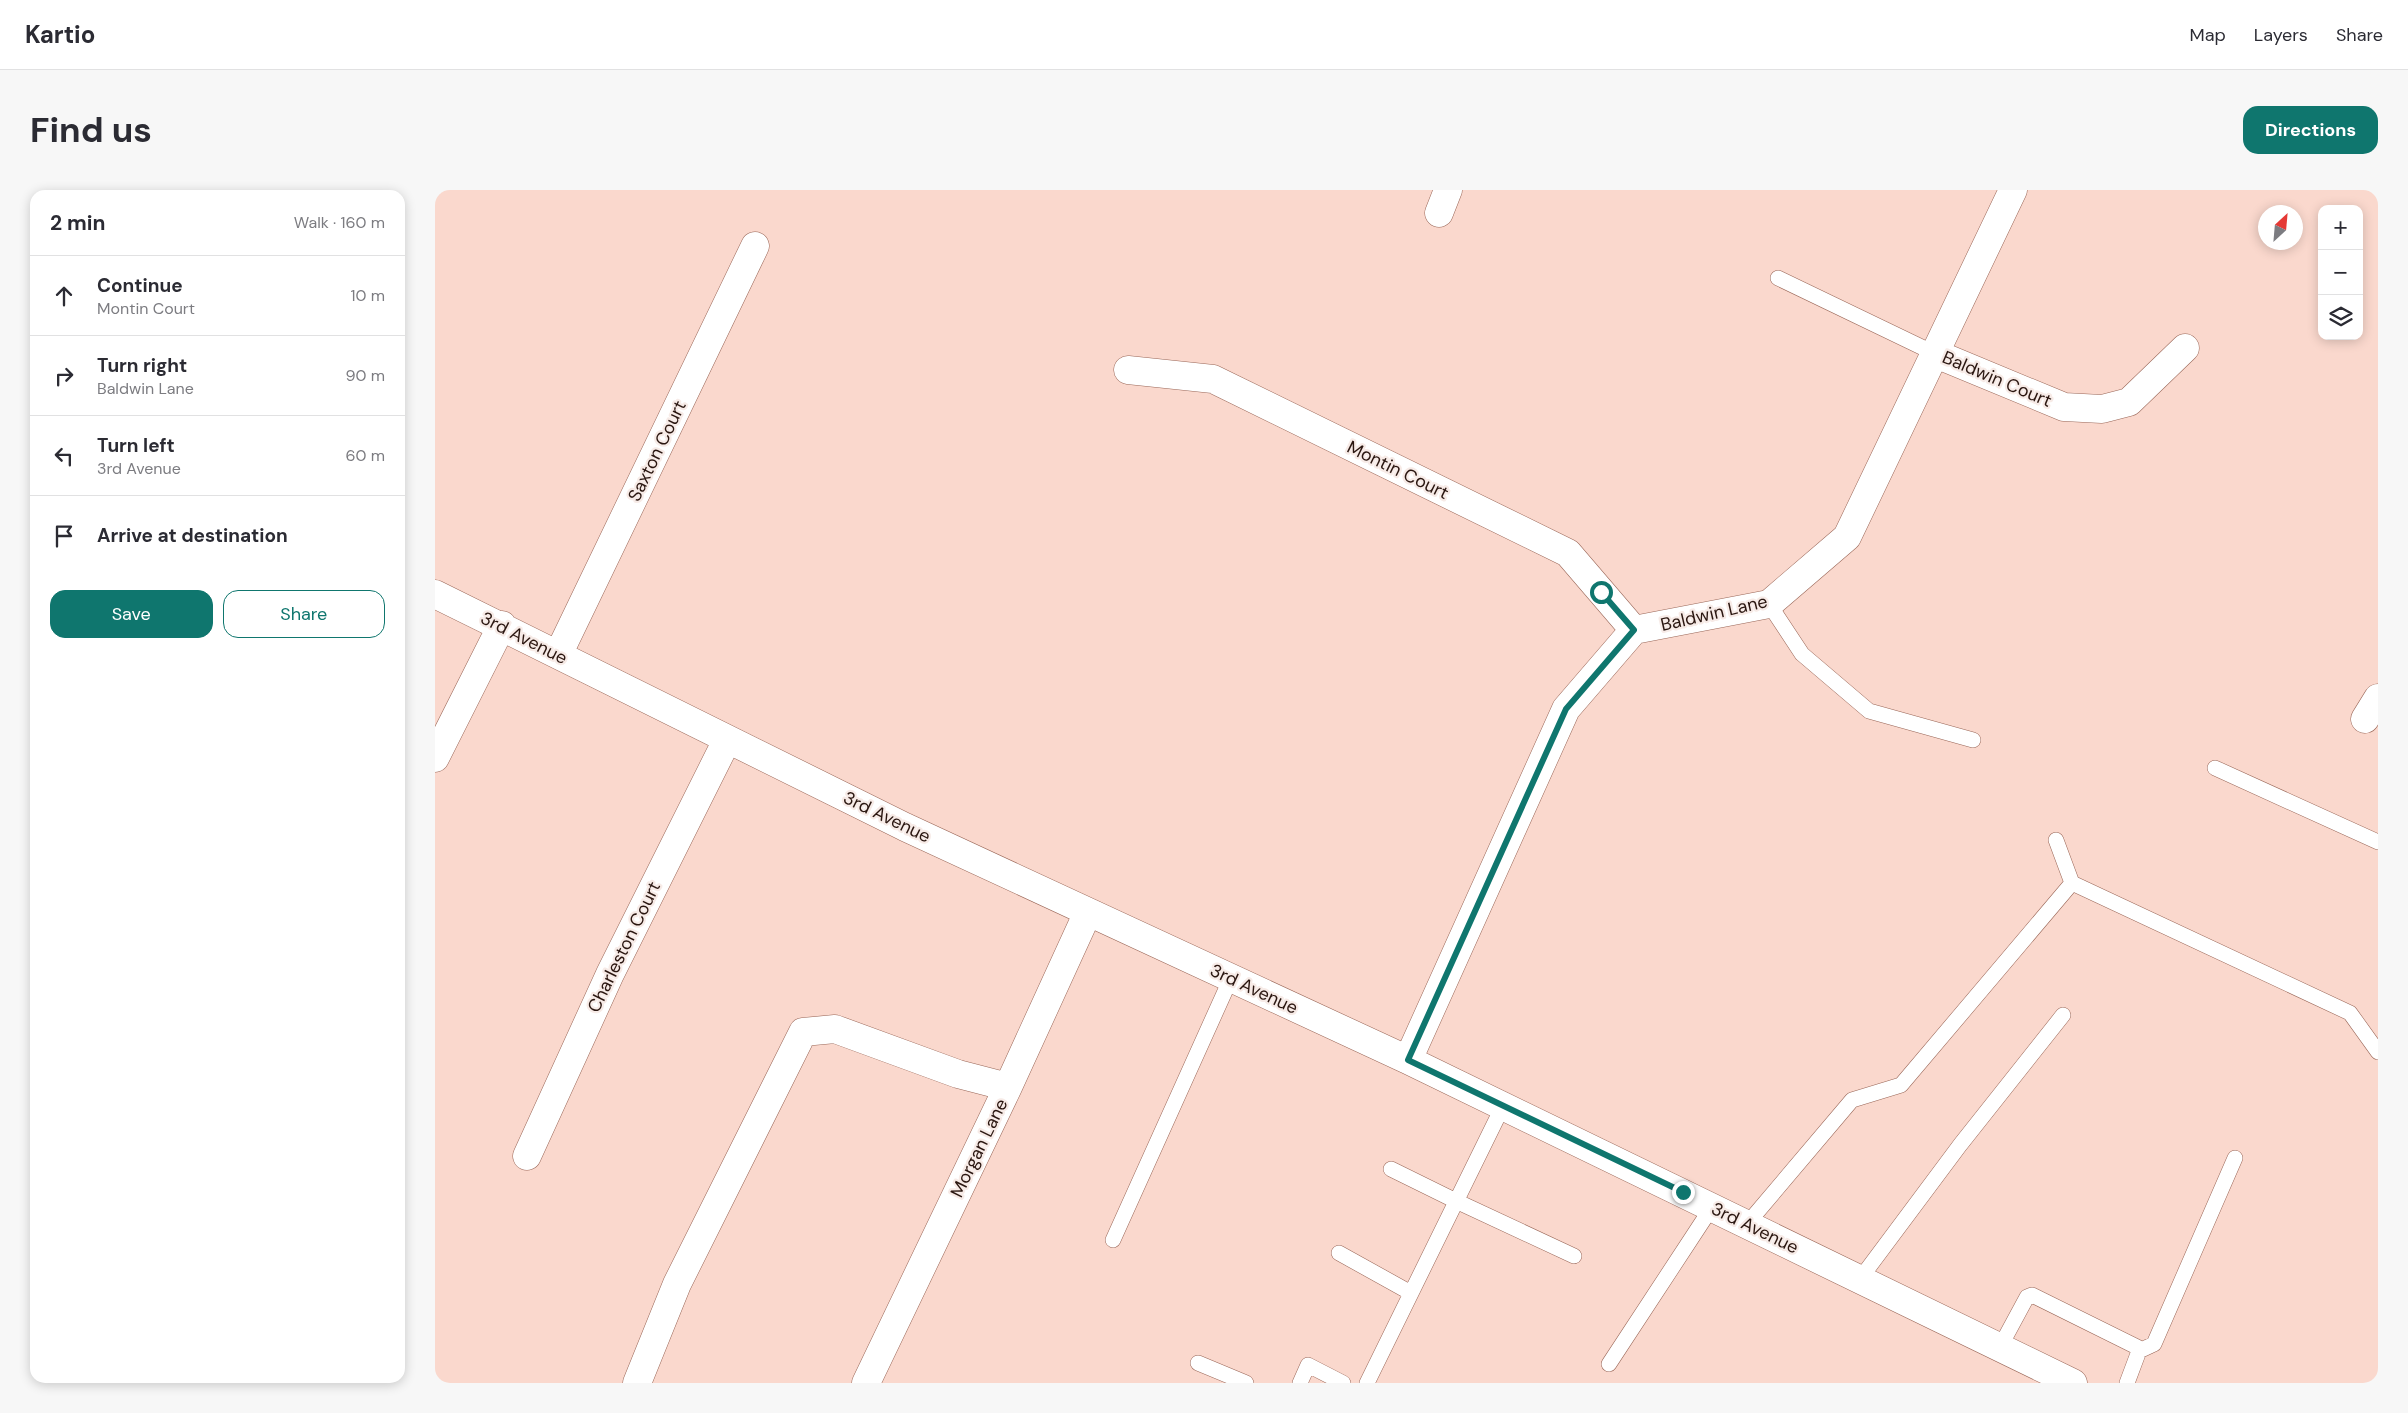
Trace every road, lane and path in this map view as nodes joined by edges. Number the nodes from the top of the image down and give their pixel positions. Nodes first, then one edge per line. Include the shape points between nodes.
1 (2013, 190) edge
2 (755, 246) dead end
3 (1778, 278) dead end
4 (2185, 348) dead end
5 (1936, 354) junction
6 (1129, 370) dead end
7 (435, 594) edge
8 (1769, 604) junction
9 (502, 626) junction
10 (1634, 630) junction
11 (558, 655) junction
12 (727, 740) junction
13 (1973, 740) dead end
14 (435, 758) edge
15 (2215, 768) dead end
16 (2056, 840) dead end
17 (2378, 842) edge
18 (2072, 884) junction
19 (1088, 912) junction
20 (1231, 978) junction
21 (2063, 1015) dead end
22 (2378, 1052) edge
23 (1408, 1060) junction
24 (1009, 1087) junction
25 (1503, 1106) junction
26 (527, 1156) dead end
27 (2235, 1158) dead end
28 (1391, 1169) dead end
29 (1456, 1202) junction
30 (1712, 1207) junction
31 (1747, 1224) junction
32 (1113, 1240) dead end
33 (1339, 1253) dead end
34 (1574, 1256) dead end
35 (1860, 1279) junction
36 (1411, 1293) junction
37 (2000, 1347) junction
38 (2139, 1351) junction
39 (1198, 1363) dead end
40 (1609, 1364) dead end
41 (637, 1383) edge
42 (866, 1383) edge
43 (1246, 1383) edge
44 (1300, 1383) edge
45 (1343, 1383) edge
46 (1367, 1383) edge
47 (2073, 1383) edge
48 (2127, 1383) edge

1 - 5 street, Baldwin Court
2 - 11 street, Saxton Court
3 - 5 lane
4 - 5 street, Baldwin Court via 2129,402 2102,409 2064,407
5 - 8 street, Baldwin Lane via 1847,537
6 - 10 street, Montin Court via 1213,379 1568,553
7 - 9 street, 3rd Avenue
8 - 10 street, Baldwin Lane
8 - 13 lane via 1802,654 1869,711
9 - 11 street, 3rd Avenue
9 - 14 street
10 - 23 street via 1566,709
11 - 12 street, 3rd Avenue
12 - 19 street, 3rd Avenue
12 - 26 street, Charleston Court via 610,974
15 - 17 lane
16 - 18 lane
18 - 22 lane via 2350,1013
18 - 31 lane via 1901,1085 1852,1100
19 - 20 street, 3rd Avenue
19 - 24 street, Morgan Lane
20 - 23 street, 3rd Avenue
20 - 32 lane
21 - 35 lane
23 - 25 street, 3rd Avenue
24 - 41 street via 958,1074 835,1029 803,1032 677,1284
24 - 42 street, Morgan Lane
25 - 29 lane
25 - 30 street, 3rd Avenue
27 - 38 lane via 2154,1344
28 - 29 lane
29 - 34 lane
29 - 36 lane
30 - 31 street, 3rd Avenue
30 - 40 lane
31 - 35 street, 3rd Avenue
33 - 36 lane
35 - 37 street, 3rd Avenue
36 - 46 lane
37 - 38 lane via 2031,1295 2137,1347
37 - 47 street, 3rd Avenue
38 - 48 lane
39 - 43 lane
44 - 45 lane via 1308,1365

